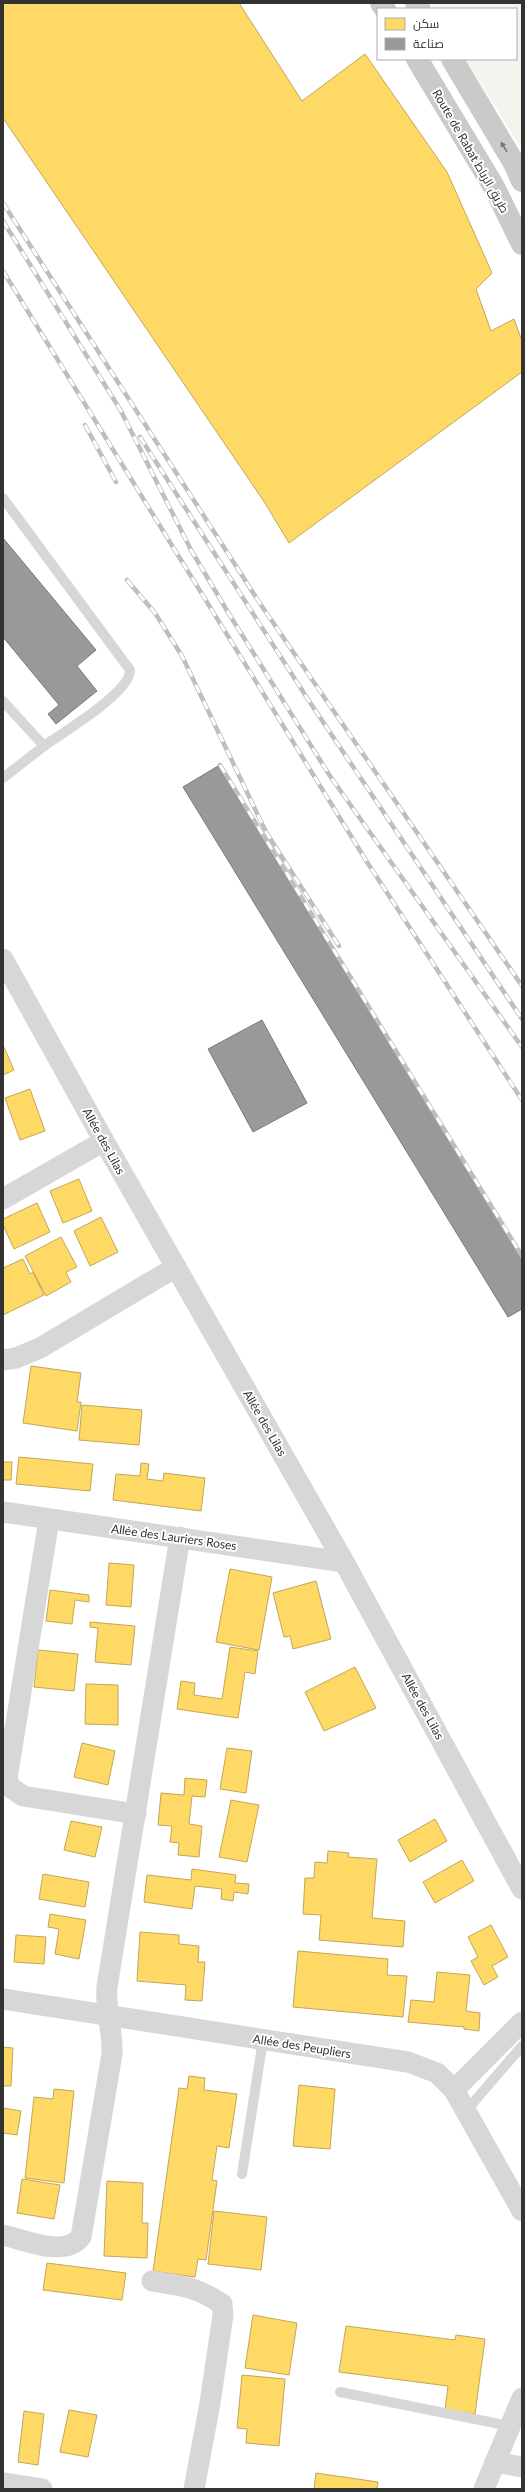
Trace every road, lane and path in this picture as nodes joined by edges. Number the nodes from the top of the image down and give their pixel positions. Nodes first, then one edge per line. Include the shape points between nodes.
1 (418, 60) edge
2 (453, 60) edge
3 (522, 181) edge
4 (522, 244) edge
5 (3, 498) edge
6 (3, 701) edge
7 (44, 746) junction
8 (3, 778) edge
9 (3, 959) edge
10 (104, 1141) junction
11 (3, 1200) edge
12 (176, 1267) junction
13 (3, 1360) edge
14 (3, 1512) edge
15 (49, 1520) junction
16 (180, 1537) junction
17 (344, 1562) junction
18 (136, 1814) junction
19 (522, 1889) edge
20 (3, 1999) edge
21 (108, 2016) junction
22 (522, 2022) edge
23 (263, 2040) junction
24 (522, 2046) edge
25 (454, 2090) junction
26 (466, 2111) junction
27 (242, 2174) dead end
28 (522, 2211) edge
29 (3, 2235) edge
30 (152, 2281) dead end
31 (340, 2392) dead end
32 (522, 2398) edge
33 (510, 2426) junction
34 (495, 2462) junction
35 (522, 2468) edge
36 (3, 2483) edge
37 (42, 2489) edge
38 (194, 2489) edge
39 (484, 2489) edge

1 - 4 main road, Route de Rabat طريق الرباط via 494,186
3 -> 2 main road via 514,163
5 - 7 lane via 130,670 128,682 101,706
6 - 7 lane
7 - 8 lane
9 - 10 street, Allée des Lilas
10 - 11 street
10 - 12 street, Allée des Lilas
12 - 13 street via 40,1348 16,1358
12 - 17 street, Allée des Lilas
14 - 15 street, Allée des Lauriers Roses
15 - 16 street, Allée des Lauriers Roses
15 - 18 street via 6,1778 10,1787 23,1796
16 - 17 street, Allée des Lauriers Roses
16 - 18 street
17 - 19 street, Allée des Lilas
18 - 21 street via 106,1987
20 - 21 street, Allée des Peupliers
21 - 23 street, Allée des Peupliers
21 - 29 street via 113,2038 112,2054 81,2237 73,2245 62,2247
22 - 25 street
23 - 25 street, Allée des Peupliers via 408,2062 437,2073
23 - 27 lane
24 - 26 lane
25 - 26 street, Allée des Peupliers
26 - 28 street, Allée des Peupliers
30 - 38 street via 188,2286 222,2304 223,2315 210,2403
31 - 33 lane
32 - 33 street
33 - 34 street
34 - 35 street
34 - 39 street
36 - 37 street

